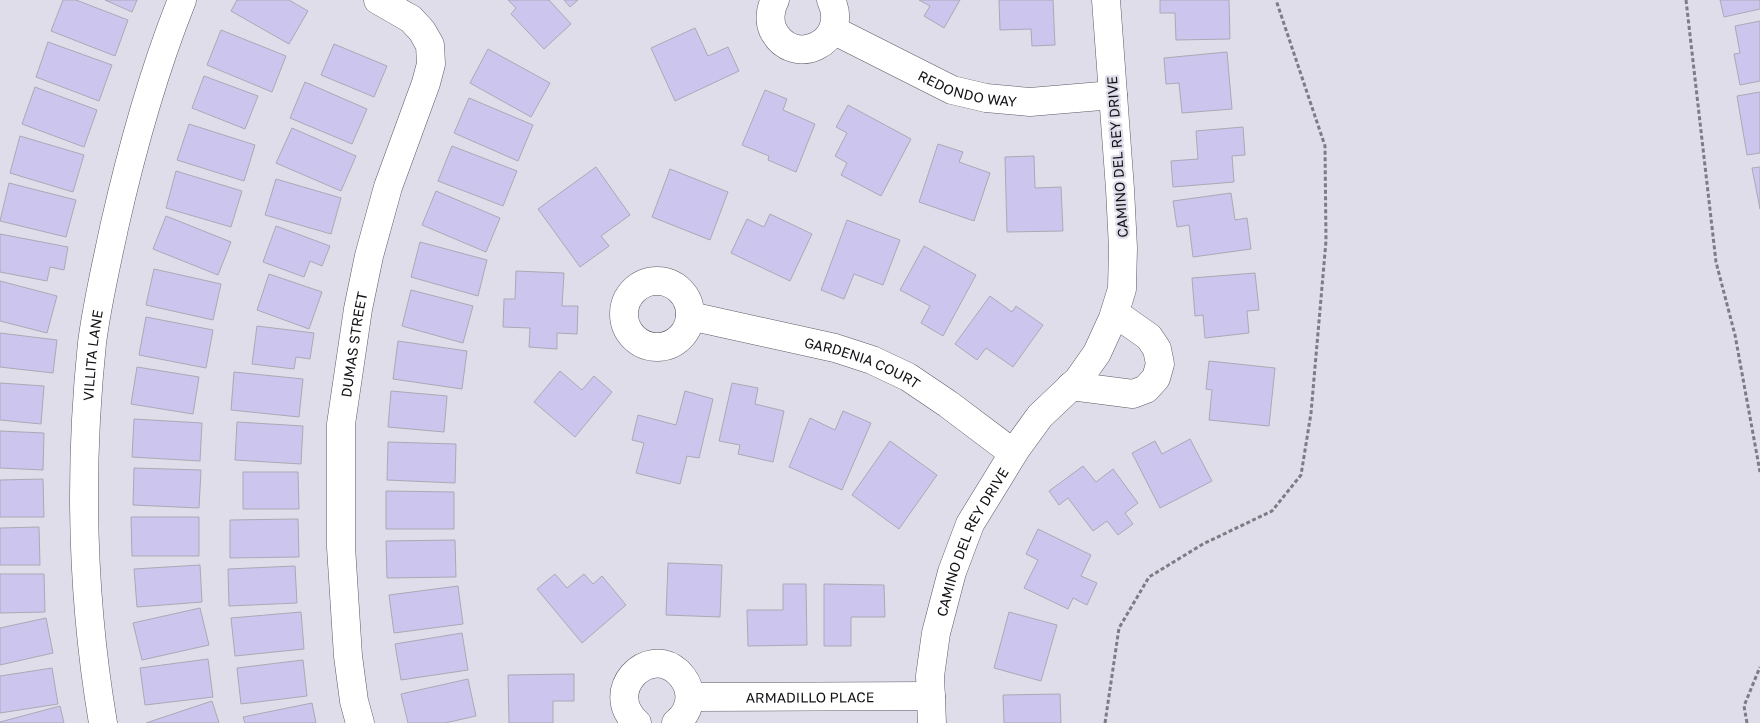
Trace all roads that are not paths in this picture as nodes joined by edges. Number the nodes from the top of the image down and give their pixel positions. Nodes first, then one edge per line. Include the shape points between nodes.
1 (182, 0) edge
2 (378, 0) edge
3 (775, 0) edge
4 (831, 0) edge
5 (1106, 0) edge
6 (833, 30) junction
7 (1113, 95) junction
8 (1115, 313) junction
9 (690, 316) dead end
10 (1071, 386) junction
11 (1013, 453) junction
12 (931, 696) junction
13 (690, 697) junction
14 (103, 723) edge
15 (360, 723) edge
16 (637, 723) edge
17 (676, 723) edge
18 (932, 723) edge

1 - 14 street, VILLITA LANE via 137,130 100,290 92,343 86,426 85,529 95,673
2 - 15 street, DUMAS STREET via 411,19 422,31 430,46 430,64 388,187 369,256 341,424 341,547 348,656
3 - 6 street via 770,14 771,26 784,44 806,50 817,47
4 - 6 street via 836,10
5 - 7 street, CAMINO DEL REY DRIVE
6 - 7 street, REDONDO WAY via 952,90 986,98 1030,102
7 - 8 street, CAMINO DEL REY DRIVE via 1123,248 1122,289
8 - 10 street, CAMINO DEL REY DRIVE via 1097,352
8 - 10 street via 1149,337 1157,349 1160,364 1156,378 1146,389 1133,394
9 - 11 street, GARDENIA COURT via 835,348 872,360 908,377
10 - 11 street, CAMINO DEL REY DRIVE via 1040,416
11 - 12 street, CAMINO DEL REY DRIVE via 970,524 952,572 936,633 930,676
12 - 13 street, ARMADILLO PLACE
12 - 18 street, CAMINO DEL REY DRIVE
13 - 16 street via 684,678 676,670 657,664 642,668 630,677 623,697 625,708
13 - 17 street via 688,709

